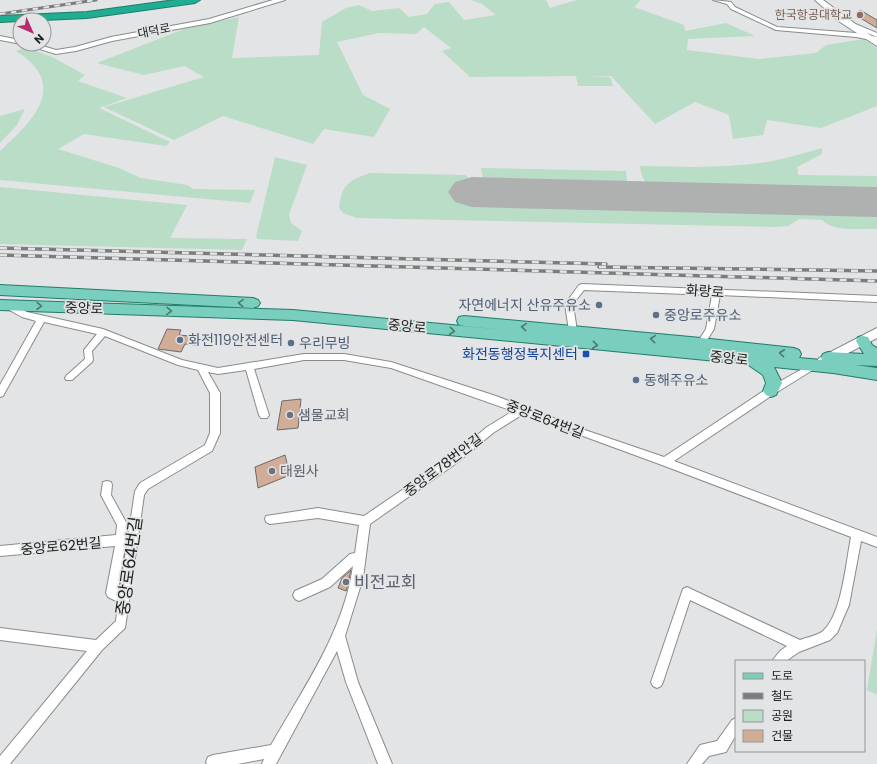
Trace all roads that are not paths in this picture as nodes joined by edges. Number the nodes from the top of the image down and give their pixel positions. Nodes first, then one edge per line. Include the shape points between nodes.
1 (165, 0) edge
2 (195, 0) edge
3 (281, 0) edge
4 (715, 0) edge
5 (819, 0) edge
6 (730, 1) edge
7 (0, 14) edge
8 (0, 19) edge
9 (843, 20) junction
10 (877, 35) edge
11 (866, 37) junction
12 (0, 38) edge
13 (877, 39) edge
14 (12, 40) edge
15 (877, 44) edge
16 (52, 51) edge
17 (0, 290) edge
18 (717, 292) junction
19 (877, 299) edge
20 (4, 305) edge
21 (42, 318) junction
22 (103, 332) junction
23 (573, 332) junction
24 (877, 333) edge
25 (863, 341) junction
26 (701, 343) junction
27 (877, 356) edge
28 (827, 358) junction
29 (750, 360) junction
30 (877, 360) edge
31 (249, 366) junction
32 (813, 366) junction
33 (201, 367) junction
34 (877, 374) edge
35 (69, 378) dead end
36 (771, 391) junction
37 (0, 393) edge
38 (522, 410) junction
39 (264, 415) dead end
40 (666, 462) junction
41 (107, 485) dead end
42 (270, 519) dead end
43 (365, 521) junction
44 (857, 535) junction
45 (121, 540) junction
46 (877, 542) edge
47 (0, 551) edge
48 (359, 558) junction
49 (299, 595) dead end
50 (124, 599) junction
51 (0, 634) edge
52 (339, 636) junction
53 (798, 645) junction
54 (98, 646) junction
55 (779, 660) edge
56 (657, 682) dead end
57 (735, 726) edge
58 (275, 751) junction
59 (213, 762) dead end
60 (2, 764) edge
61 (269, 764) edge
62 (385, 764) edge
63 (694, 764) edge

1 - 7 highway via 78,11
2 - 8 highway via 87,15
3 - 16 street, 대덕로 via 210,21 111,39 76,49
4 - 6 street
5 - 9 street
6 - 11 street via 733,8 776,28
9 - 10 street
9 - 11 street
11 - 13 street
11 - 15 street
12 - 14 street
23 -> 17 main road, 중앙로 via 289,305
18 - 19 street, 화랑로
18 - 23 street, 화랑로 via 582,287 569,304
18 - 26 street, 중앙로 via 710,329
20 - 21 street, 중앙로64번길 via 25,315
20 -> 29 main road, 중앙로 via 293,315
21 - 22 street, 중앙로64번길
21 - 37 street
22 - 33 street, 중앙로64번길 via 181,363
22 - 35 street via 88,350 89,360
26 -> 23 main road, 중앙로
24 - 25 street
25 - 27 main road via 868,350
25 - 28 street
28 -> 26 main road, 중앙로
28 - 30 main road, 중앙로
28 - 32 street
29 - 32 main road, 중앙로
29 - 36 main road via 769,371 774,383
31 - 33 street, 중앙로64번길 via 218,371
31 - 38 street, 중앙로64번길 via 304,357 344,357 391,365
31 - 39 street
32 - 34 main road, 중앙로
32 - 36 street
33 - 50 street, 중앙로64번길 via 215,393 215,433 209,448 144,486 139,494
36 - 40 street
38 - 40 street, 중앙로64번길
38 - 43 street, 중앙로78번안길 via 490,430 455,459
40 - 44 street, 중앙로64번길
41 - 45 street, 중앙로62번길 via 106,495 122,524
42 - 43 street via 318,513
43 - 48 street
44 - 46 street, 중앙로64번길
44 - 53 street via 842,607 835,627 826,636
45 - 47 street, 중앙로62번길
45 - 50 street, 중앙로62번길 via 112,593
48 - 49 street via 354,558 326,583
48 - 52 street via 357,578
50 - 54 street, 중앙로64번길 via 121,624
51 - 54 street
52 - 58 street
52 - 62 street via 352,682
53 - 55 street
53 - 56 street via 687,593
54 - 60 street, 중앙로64번길
57 - 63 street via 721,747 705,750
58 - 59 street
58 - 61 street

